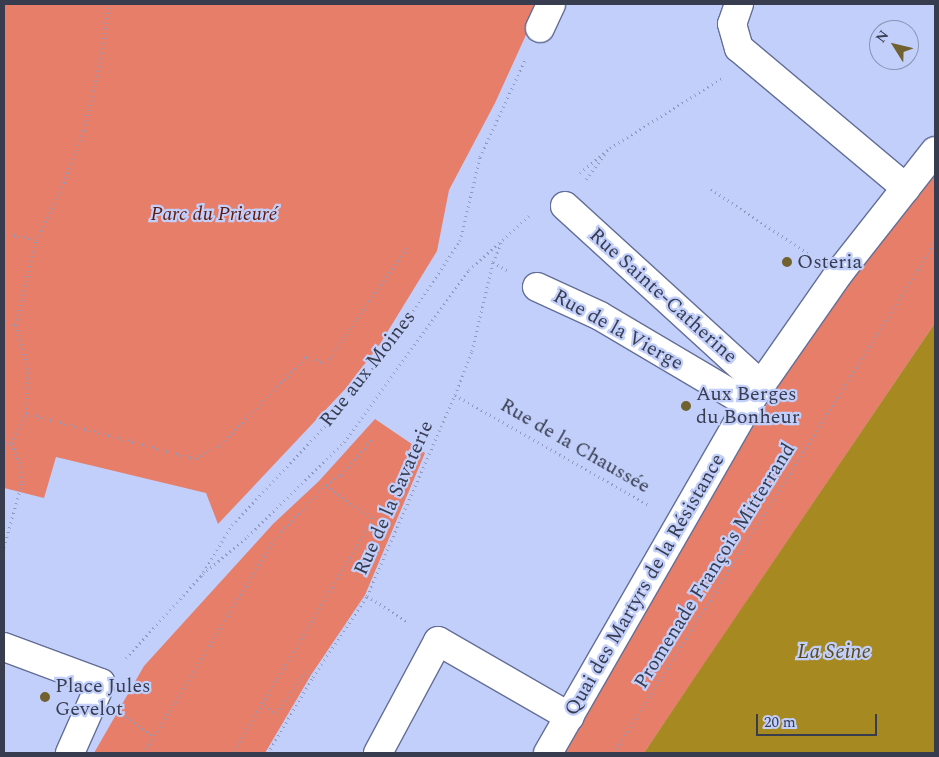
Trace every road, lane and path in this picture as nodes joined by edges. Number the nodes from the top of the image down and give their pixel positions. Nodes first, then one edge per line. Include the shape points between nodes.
1 (108, 4) edge
2 (551, 4) edge
3 (739, 4) edge
4 (540, 28) joint
5 (751, 60) junction
6 (935, 151) edge
7 (573, 179) dead end
8 (906, 188) junction
9 (711, 189) dead end
10 (565, 206) dead end
11 (535, 210) dead end
12 (4, 233) edge
13 (505, 236) junction
14 (36, 240) junction
15 (935, 242) edge
16 (408, 246) dead end
17 (839, 273) junction
18 (537, 287) dead end
19 (4, 322) edge
20 (16, 325) junction
21 (455, 395) junction
22 (755, 395) junction
23 (26, 413) junction
24 (372, 439) dead end
25 (10, 443) junction
26 (4, 446) edge
27 (326, 486) junction
28 (679, 522) junction
29 (4, 547) edge
30 (201, 576) junction
31 (368, 596) junction
32 (438, 641) junction
33 (4, 647) edge
34 (313, 677) junction
35 (102, 684) junction
36 (261, 701) junction
37 (570, 717) junction
38 (70, 753) edge
39 (144, 753) edge
40 (233, 753) edge
41 (268, 753) edge
42 (378, 753) edge
43 (548, 753) edge
44 (614, 753) edge

1 - 14 path via 100,64 84,130 60,192
2 - 4 street
3 - 5 street via 733,17 733,35 738,48
4 - 30 path, Rue aux Moines via 480,157 460,241 391,344 338,412 232,525
5 - 7 path via 610,148
5 - 8 street
6 - 8 street, Quai des Martyrs de la Résistance
8 - 17 street, Quai des Martyrs de la Résistance
9 - 17 path
10 - 22 street, Rue Sainte-Catherine
11 - 13 path
12 - 14 path
13 - 21 path, Rue de la Savaterie via 493,262 472,351
13 - 30 path via 469,270 344,442 248,536
14 - 20 path
15 - 44 path, Promenade François Mitterrand
16 - 23 path via 326,362 306,357 222,444 196,459
17 - 22 street, Quai des Martyrs de la Résistance
18 - 22 street, Rue de la Vierge
19 - 20 path
20 - 23 path via 28,369
21 - 28 path, Rue de la Chaussée
21 - 31 path, Rue de la Savaterie
22 - 28 street, Quai des Martyrs de la Résistance
23 - 25 path
24 - 27 path via 341,475
25 - 26 path
25 - 29 path via 20,463 22,482
27 - 36 path via 373,518
27 - 39 path via 274,538
28 - 37 street, Quai des Martyrs de la Résistance
30 - 35 path, Rue aux Moines
31 - 32 path
31 - 34 path, Rue de la Savaterie
32 - 37 street
32 - 42 street
33 - 35 street
34 - 36 path via 306,672 276,713
34 - 41 path, Rue de la Savaterie
35 - 38 street
36 - 40 path
37 - 43 street, Quai des Martyrs de la Résistance

